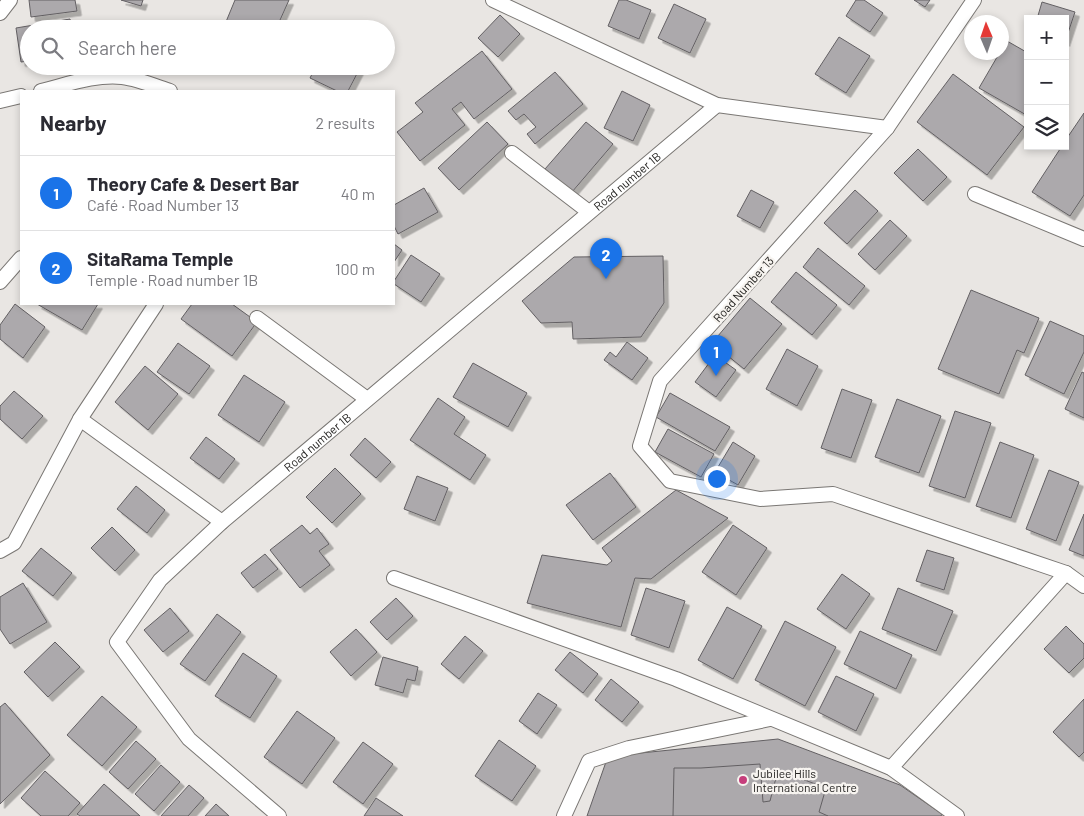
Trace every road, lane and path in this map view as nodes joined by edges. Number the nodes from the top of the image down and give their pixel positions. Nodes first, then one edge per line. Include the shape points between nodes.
1 (10, 0) edge
2 (493, 0) edge
3 (974, 0) edge
4 (0, 13) edge
5 (45, 90) edge
6 (167, 90) edge
7 (20, 96) edge
8 (0, 101) edge
9 (717, 104) junction
10 (886, 128) junction
11 (512, 153) dead end
12 (975, 194) dead end
13 (589, 212) junction
14 (1084, 239) edge
15 (20, 259) edge
16 (0, 282) edge
17 (155, 305) edge
18 (257, 318) dead end
19 (367, 399) junction
20 (80, 419) junction
21 (222, 522) junction
22 (0, 551) edge
23 (1066, 573) junction
24 (394, 578) dead end
25 (1084, 586) edge
26 (770, 719) junction
27 (891, 768) junction
28 (279, 816) edge
29 (564, 816) edge
30 (957, 816) edge

1 - 4 street
2 - 9 street
3 - 10 street, Road Number 13
5 - 6 street via 94,79 121,77
7 - 8 street
9 - 10 street
9 - 13 street, Road number 1B
10 - 23 street, Road Number 13 via 660,381 640,446 670,481 760,499 833,494
11 - 13 street
12 - 14 street
13 - 19 street, Road number 1B
15 - 16 street
17 - 20 street
18 - 19 street
19 - 21 street, Road number 1B
20 - 21 street
20 - 22 street via 14,543
21 - 28 street, Road number 1B via 160,580 117,642 190,739
23 - 25 street, Road Number 13
23 - 27 street
24 - 26 street via 676,680
26 - 27 street
26 - 29 street via 628,748 589,761
27 - 30 street

